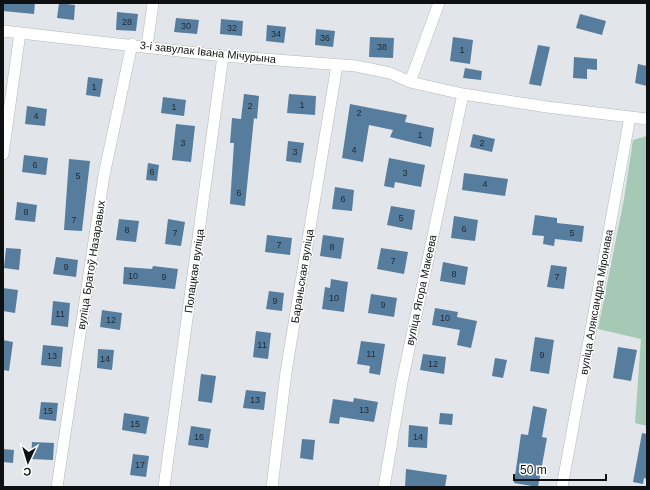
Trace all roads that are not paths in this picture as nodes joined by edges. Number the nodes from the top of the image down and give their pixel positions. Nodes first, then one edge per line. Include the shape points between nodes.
1 (153, 3) edge
2 (439, 3) edge
3 (3, 31) edge
4 (20, 33) junction
5 (132, 44) junction
6 (147, 46) junction
7 (223, 56) junction
8 (337, 65) junction
9 (410, 82) junction
10 (463, 94) junction
11 (630, 117) junction
12 (647, 119) edge
13 (3, 150) edge
14 (57, 487) edge
15 (164, 487) edge
16 (272, 487) edge
17 (384, 487) edge
18 (562, 487) edge

1 - 6 street
2 - 9 street
3 - 4 street, 3-і завулак Івана Мічурына
4 - 5 street, 3-і завулак Івана Мічурына
4 - 13 street
5 - 6 street, 3-і завулак Івана Мічурына
5 - 14 street, вуліца Братоў Назаравых via 104,175
6 - 7 street, 3-і завулак Івана Мічурына
7 - 8 street, 3-і завулак Івана Мічурына
7 - 15 street, Полацкая вуліца
8 - 9 street, 3-і завулак Івана Мічурына via 390,73
8 - 16 street, Бараньская вуліца via 286,372
9 - 10 street, 3-і завулак Івана Мічурына
10 - 11 street, 3-і завулак Івана Мічурына via 546,108
10 - 17 street, вуліца Ягора Макеева via 402,382
11 - 12 street, 3-і завулак Івана Мічурына
11 - 18 street, вуліца Аляксандра Міронава

